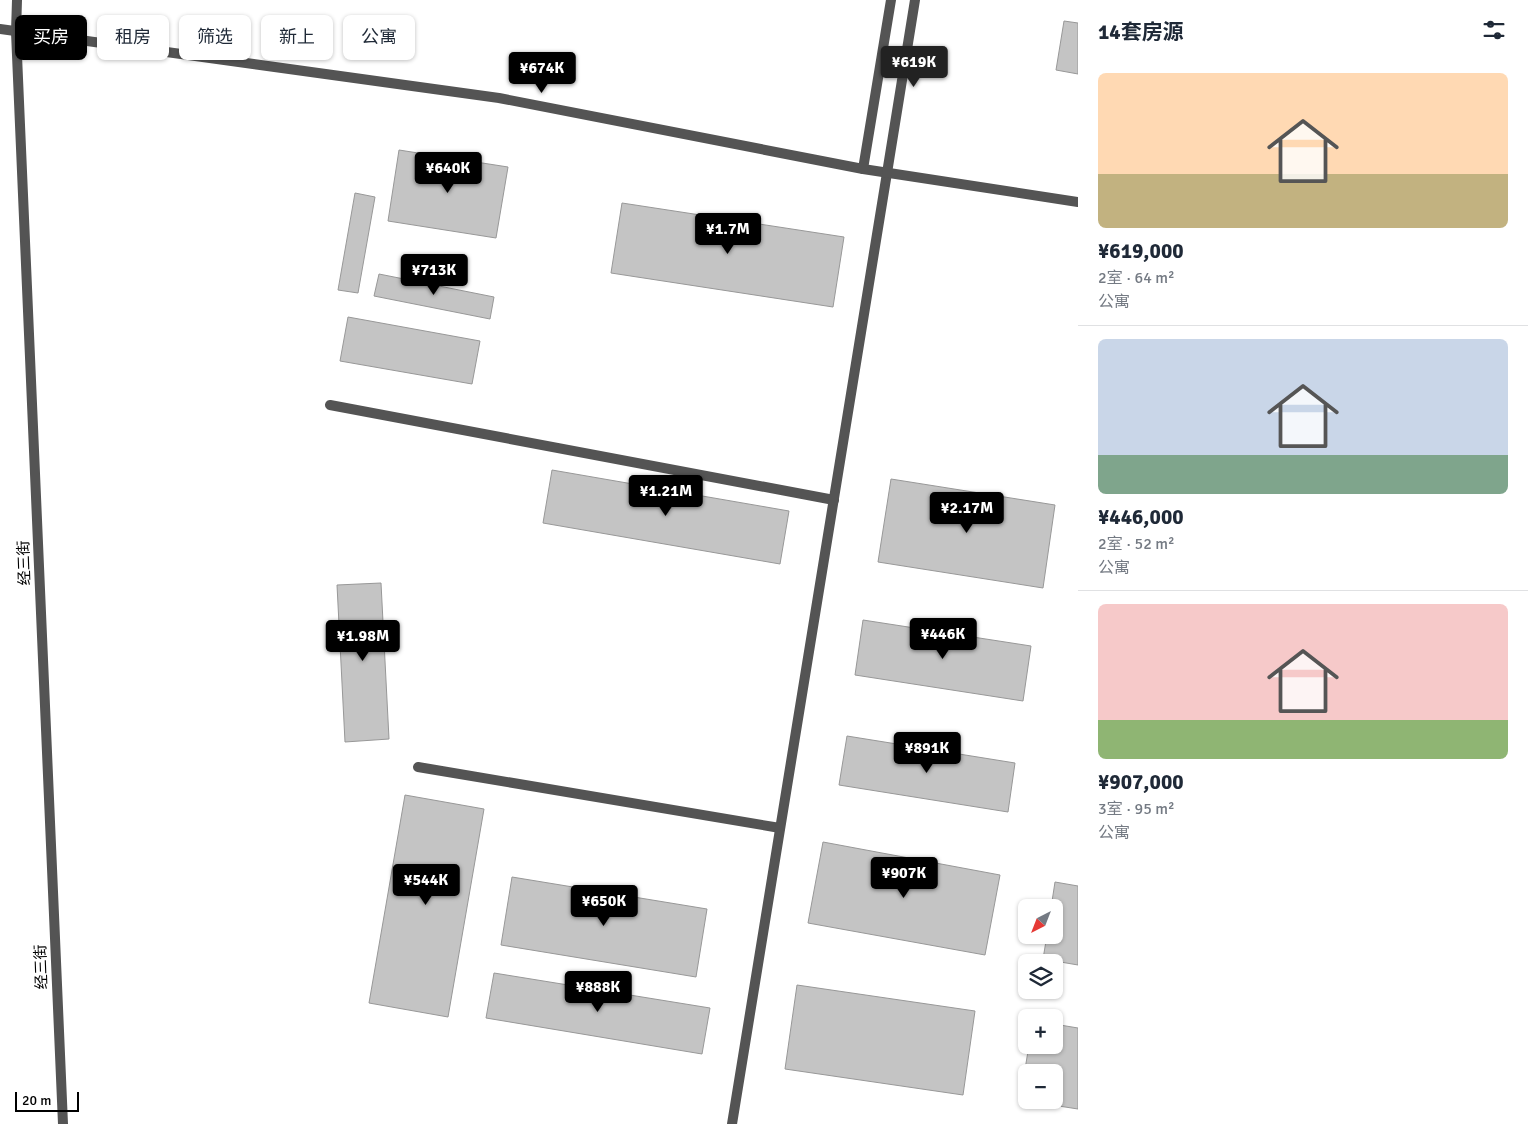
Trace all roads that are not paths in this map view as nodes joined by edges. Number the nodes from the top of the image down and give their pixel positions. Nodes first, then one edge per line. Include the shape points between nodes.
1 (17, 0) edge
2 (892, 0) edge
3 (915, 0) edge
4 (17, 15) edge
5 (0, 29) edge
6 (15, 32) edge
7 (87, 42) edge
8 (17, 60) edge
9 (863, 169) junction
10 (888, 173) junction
11 (1078, 202) edge
12 (330, 405) dead end
13 (834, 500) junction
14 (418, 767) dead end
15 (780, 828) junction
16 (63, 1124) edge
17 (732, 1124) edge

1 - 4 street, 经三街
2 - 9 street
3 - 10 street
5 - 6 street
7 - 9 street via 499,98
8 - 16 street, 经三街
9 - 10 street
10 - 11 street
10 - 13 street
12 - 13 street
13 - 15 street
14 - 15 street
15 - 17 street

